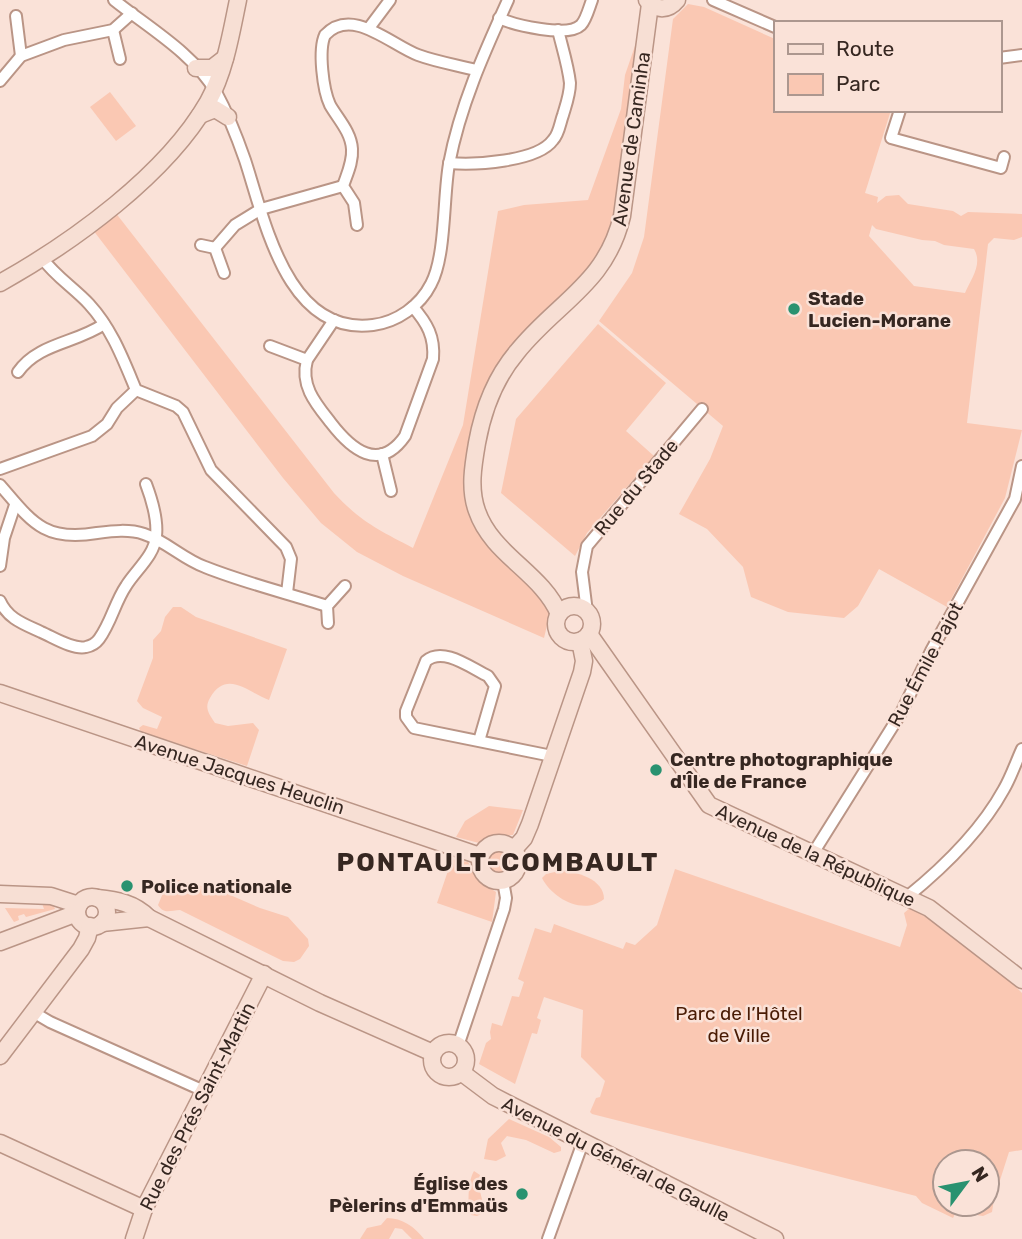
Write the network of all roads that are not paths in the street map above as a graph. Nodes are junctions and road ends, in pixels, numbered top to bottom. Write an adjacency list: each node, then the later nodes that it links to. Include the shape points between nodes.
1 (114, 0): 9 (street)
2 (238, 0): 18 (street)
3 (390, 0): 13 (street)
4 (508, 0): 11 (street)
5 (592, 0): 15 (street, via 582,24)
6 (677, 0): 8 (street, via 672,6)
7 (713, 0): 12 (street)
8 (653, 4): 60 (street, Avenue de Caminha, via 614,245 597,272 530,337 503,372 484,413 475,457 472,486 480,519 499,546)
9 (132, 13): 14 (street); 21 (street)
10 (16, 16): 17 (street)
11 (499, 18): 15 (street, via 515,26); 22 (street)
12 (774, 27)
13 (369, 28): 22 (street, via 420,56); 30 (street, via 337,27 329,30 321,43 328,100 352,149)
14 (113, 30): 17 (street, via 64,40); 20 (street)
15 (558, 30): 29 (street, via 570,91 553,141 526,155 475,165)
16 (1022, 55): 19 (street)
17 (21, 56): 23 (street)
18 (225, 58): 21 (street, via 212,68); 24 (street)
19 (1001, 58)
20 (120, 59)
21 (196, 68): 24 (street)
22 (476, 70): 29 (street)
23 (0, 81)
24 (214, 89): 26 (street); 27 (street)
25 (899, 112): 28 (street, via 891,138 1001,168)
26 (200, 115): 27 (street, via 215,109); 35 (street, via 180,145 158,166)
27 (228, 117): 31 (street)
28 (1004, 157)
29 (449, 163): 38 (street, via 438,268)
30 (343, 186): 31 (street); 32 (street, via 354,202)
31 (261, 209): 34 (street, via 235,225); 39 (street, via 294,286 312,307)
32 (357, 225)
33 (201, 245): 34 (street)
34 (215, 248): 36 (street)
35 (42, 258): 37 (street); 40 (street)
36 (224, 273)
37 (0, 283)
38 (413, 307): 39 (street, via 375,325); 46 (street, via 431,333 433,359 405,436)
39 (334, 320): 42 (street)
40 (104, 324): 43 (street, via 40,352); 44 (street)
41 (270, 346): 42 (street)
42 (307, 360): 46 (street, via 307,386 326,417 353,448)
43 (18, 372)
44 (136, 390): 48 (street, via 92,436); 57 (street, via 183,412 211,470 286,547 291,559)
45 (702, 409): 61 (street, Rue du Stade, via 587,546 582,572)
46 (382, 454): 51 (street)
47 (1022, 466): 52 (street, Rue Émile Pajot)
48 (0, 469)
49 (146, 484): 54 (street)
50 (0, 485): 53 (street)
51 (391, 491)
52 (1018, 501): 69 (street, Rue Émile Pajot, via 901,713)
53 (15, 505): 54 (street, via 44,529 62,536 122,530); 55 (street)
54 (157, 538): 57 (street, via 204,567); 58 (street, via 99,639 89,646 77,647 16,620)
55 (0, 565)
56 (345, 586): 59 (street)
57 (287, 593): 59 (street)
58 (0, 601)
59 (327, 606): 62 (street)
60 (564, 610): 61 (street, via 578,606); 63 (street, via 556,626 561,636 570,641)
61 (587, 611): 63 (street, via 592,622)
62 (328, 623)
63 (585, 637): 67 (street, via 582,672); 69 (street, Avenue de la République, via 705,802)
64 (0, 693): 70 (street, Avenue Jacques Heuclin)
65 (479, 741): 65 (street, via 493,680 445,655 432,656 406,711 409,724); 67 (street)
66 (1022, 749): 73 (street, via 983,820 957,852)
67 (552, 756): 68 (street, via 530,824)
68 (514, 849): 70 (street, via 504,843 492,844); 71 (street, via 517,870)
69 (812, 855): 73 (street, Avenue de la République)
70 (480, 856): 71 (street, via 485,875)
71 (503, 881): 82 (street, via 504,909)
72 (0, 894): 75 (street, via 51,896)
73 (907, 897): 80 (street, Avenue de la République, via 929,908)
74 (97, 898): 75 (street, via 87,898); 76 (street, via 132,905); 77 (street, via 106,907 106,916)
75 (78, 909): 77 (street, via 80,920); 78 (street)
76 (149, 918): 77 (street); 79 (street)
77 (96, 925): 81 (street)
78 (0, 942)
79 (264, 974): 83 (street); 86 (street, Rue des Prés Saint-Martin)
80 (1022, 981)
81 (33, 1012): 84 (street); 86 (street)
82 (458, 1045): 83 (street, via 441,1045); 85 (street, via 466,1058)
83 (433, 1054): 85 (street, via 433,1064 442,1076)
84 (0, 1056)
85 (461, 1072): 87 (street, Avenue du Général de Gaulle, via 493,1096)
86 (204, 1091): 89 (street, Rue des Prés Saint-Martin)
87 (583, 1142): 91 (street); 92 (street, Avenue du Général de Gaulle)
88 (0, 1143): 89 (street)
89 (144, 1209): 90 (street, Rue des Prés Saint-Martin)
90 (134, 1239)
91 (548, 1239)
92 (775, 1239)

